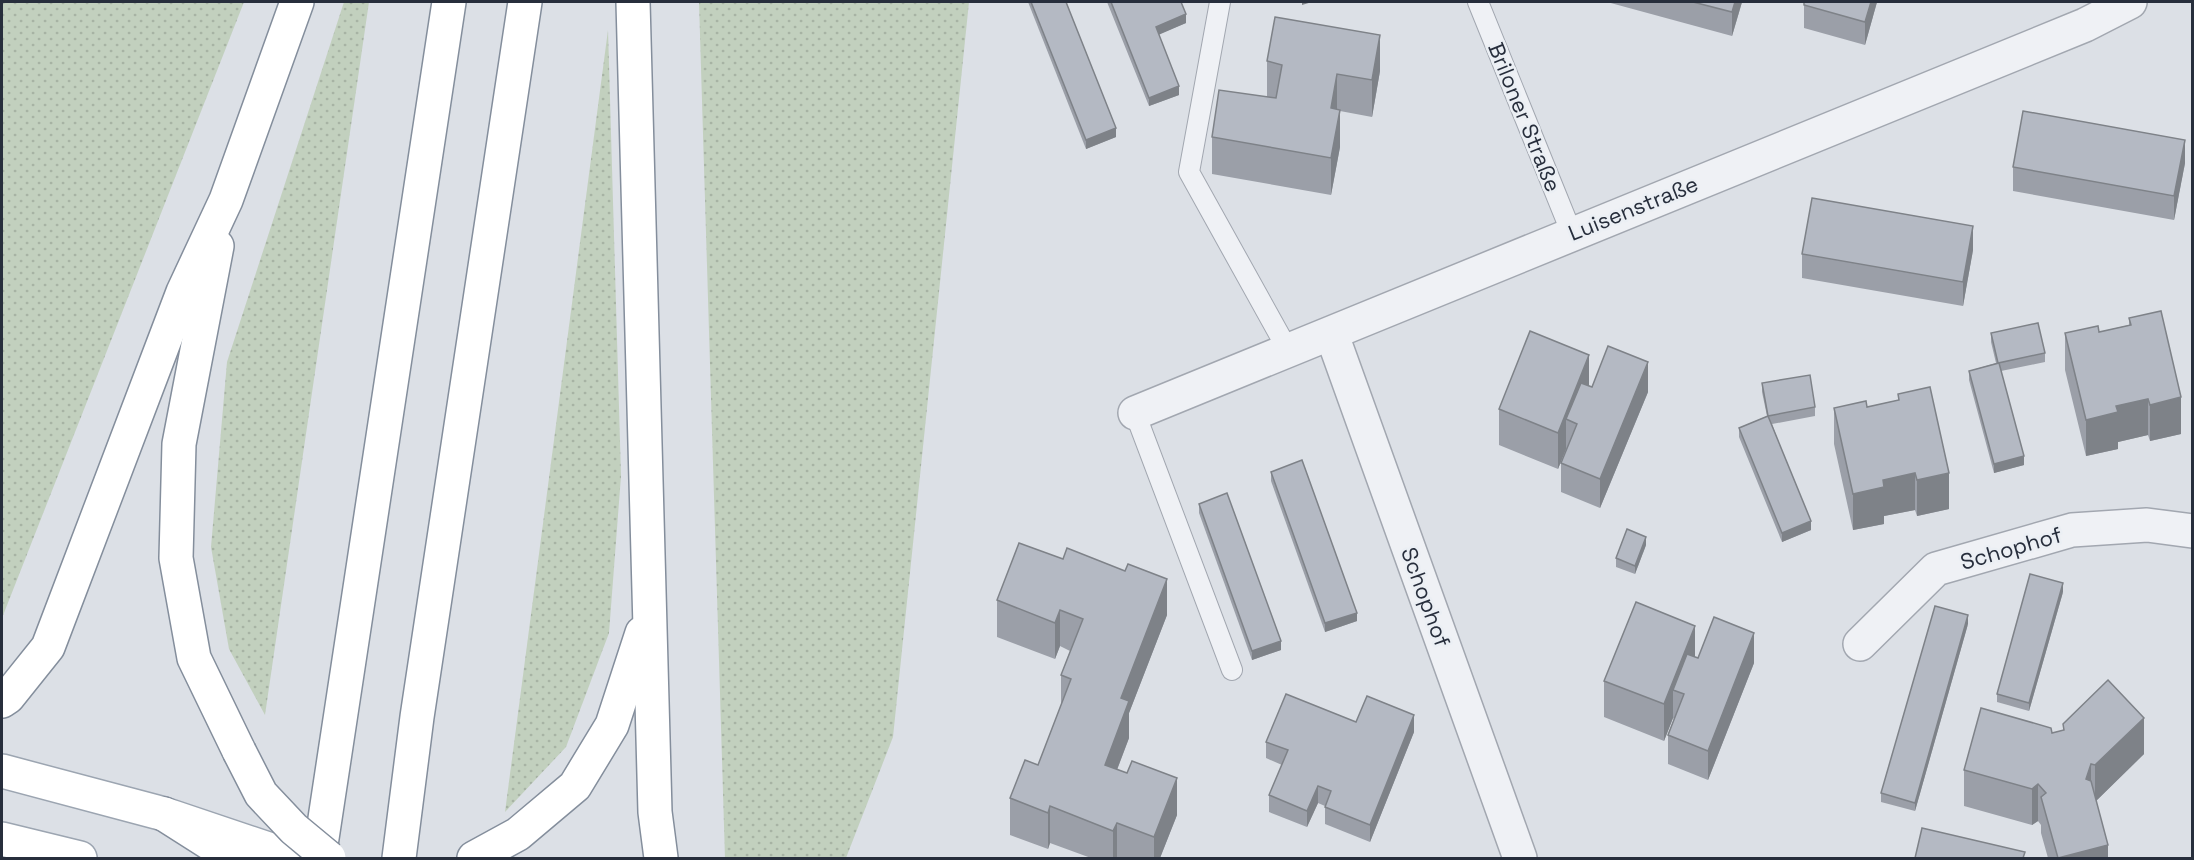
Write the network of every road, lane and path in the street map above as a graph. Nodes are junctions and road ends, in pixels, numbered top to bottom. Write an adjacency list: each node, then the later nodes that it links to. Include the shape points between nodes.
1 (297, 2): 8 (main road)
2 (449, 2): 23 (main road)
3 (525, 2): 25 (main road)
4 (633, 2): 14 (main road)
5 (1220, 2): 11 (lane, via 1189,172)
6 (1478, 2): 9 (lane, Briloner Straße)
7 (2130, 2): 9 (street, Luisenstraße, via 2085,24)
8 (226, 200): 17 (main road, via 183,292 48,647); 24 (main road, bridge, via 179,444 176,558 194,658 261,795)
9 (1572, 234): 10 (street, Luisenstraße)
10 (1332, 334): 11 (street, Luisenstraße); 28 (street, Schophof)
11 (1289, 352): 12 (street, Luisenstraße)
12 (1135, 413): 16 (lane)
13 (2193, 531): 15 (street, Schophof, via 2147,525 2072,530 1936,569)
14 (650, 608): 26 (main road, via 612,725 575,786 518,834); 27 (main road, via 655,812)
15 (1860, 644)
16 (1232, 670)
17 (2, 701)
18 (2, 771): 20 (main road, via 164,814)
19 (2, 839): 21 (main road)
20 (224, 847): 22 (main road)
21 (80, 858)
22 (295, 858)
23 (319, 858)
24 (329, 858)
25 (399, 858)
26 (474, 858)
27 (661, 858)
28 (1520, 858)

